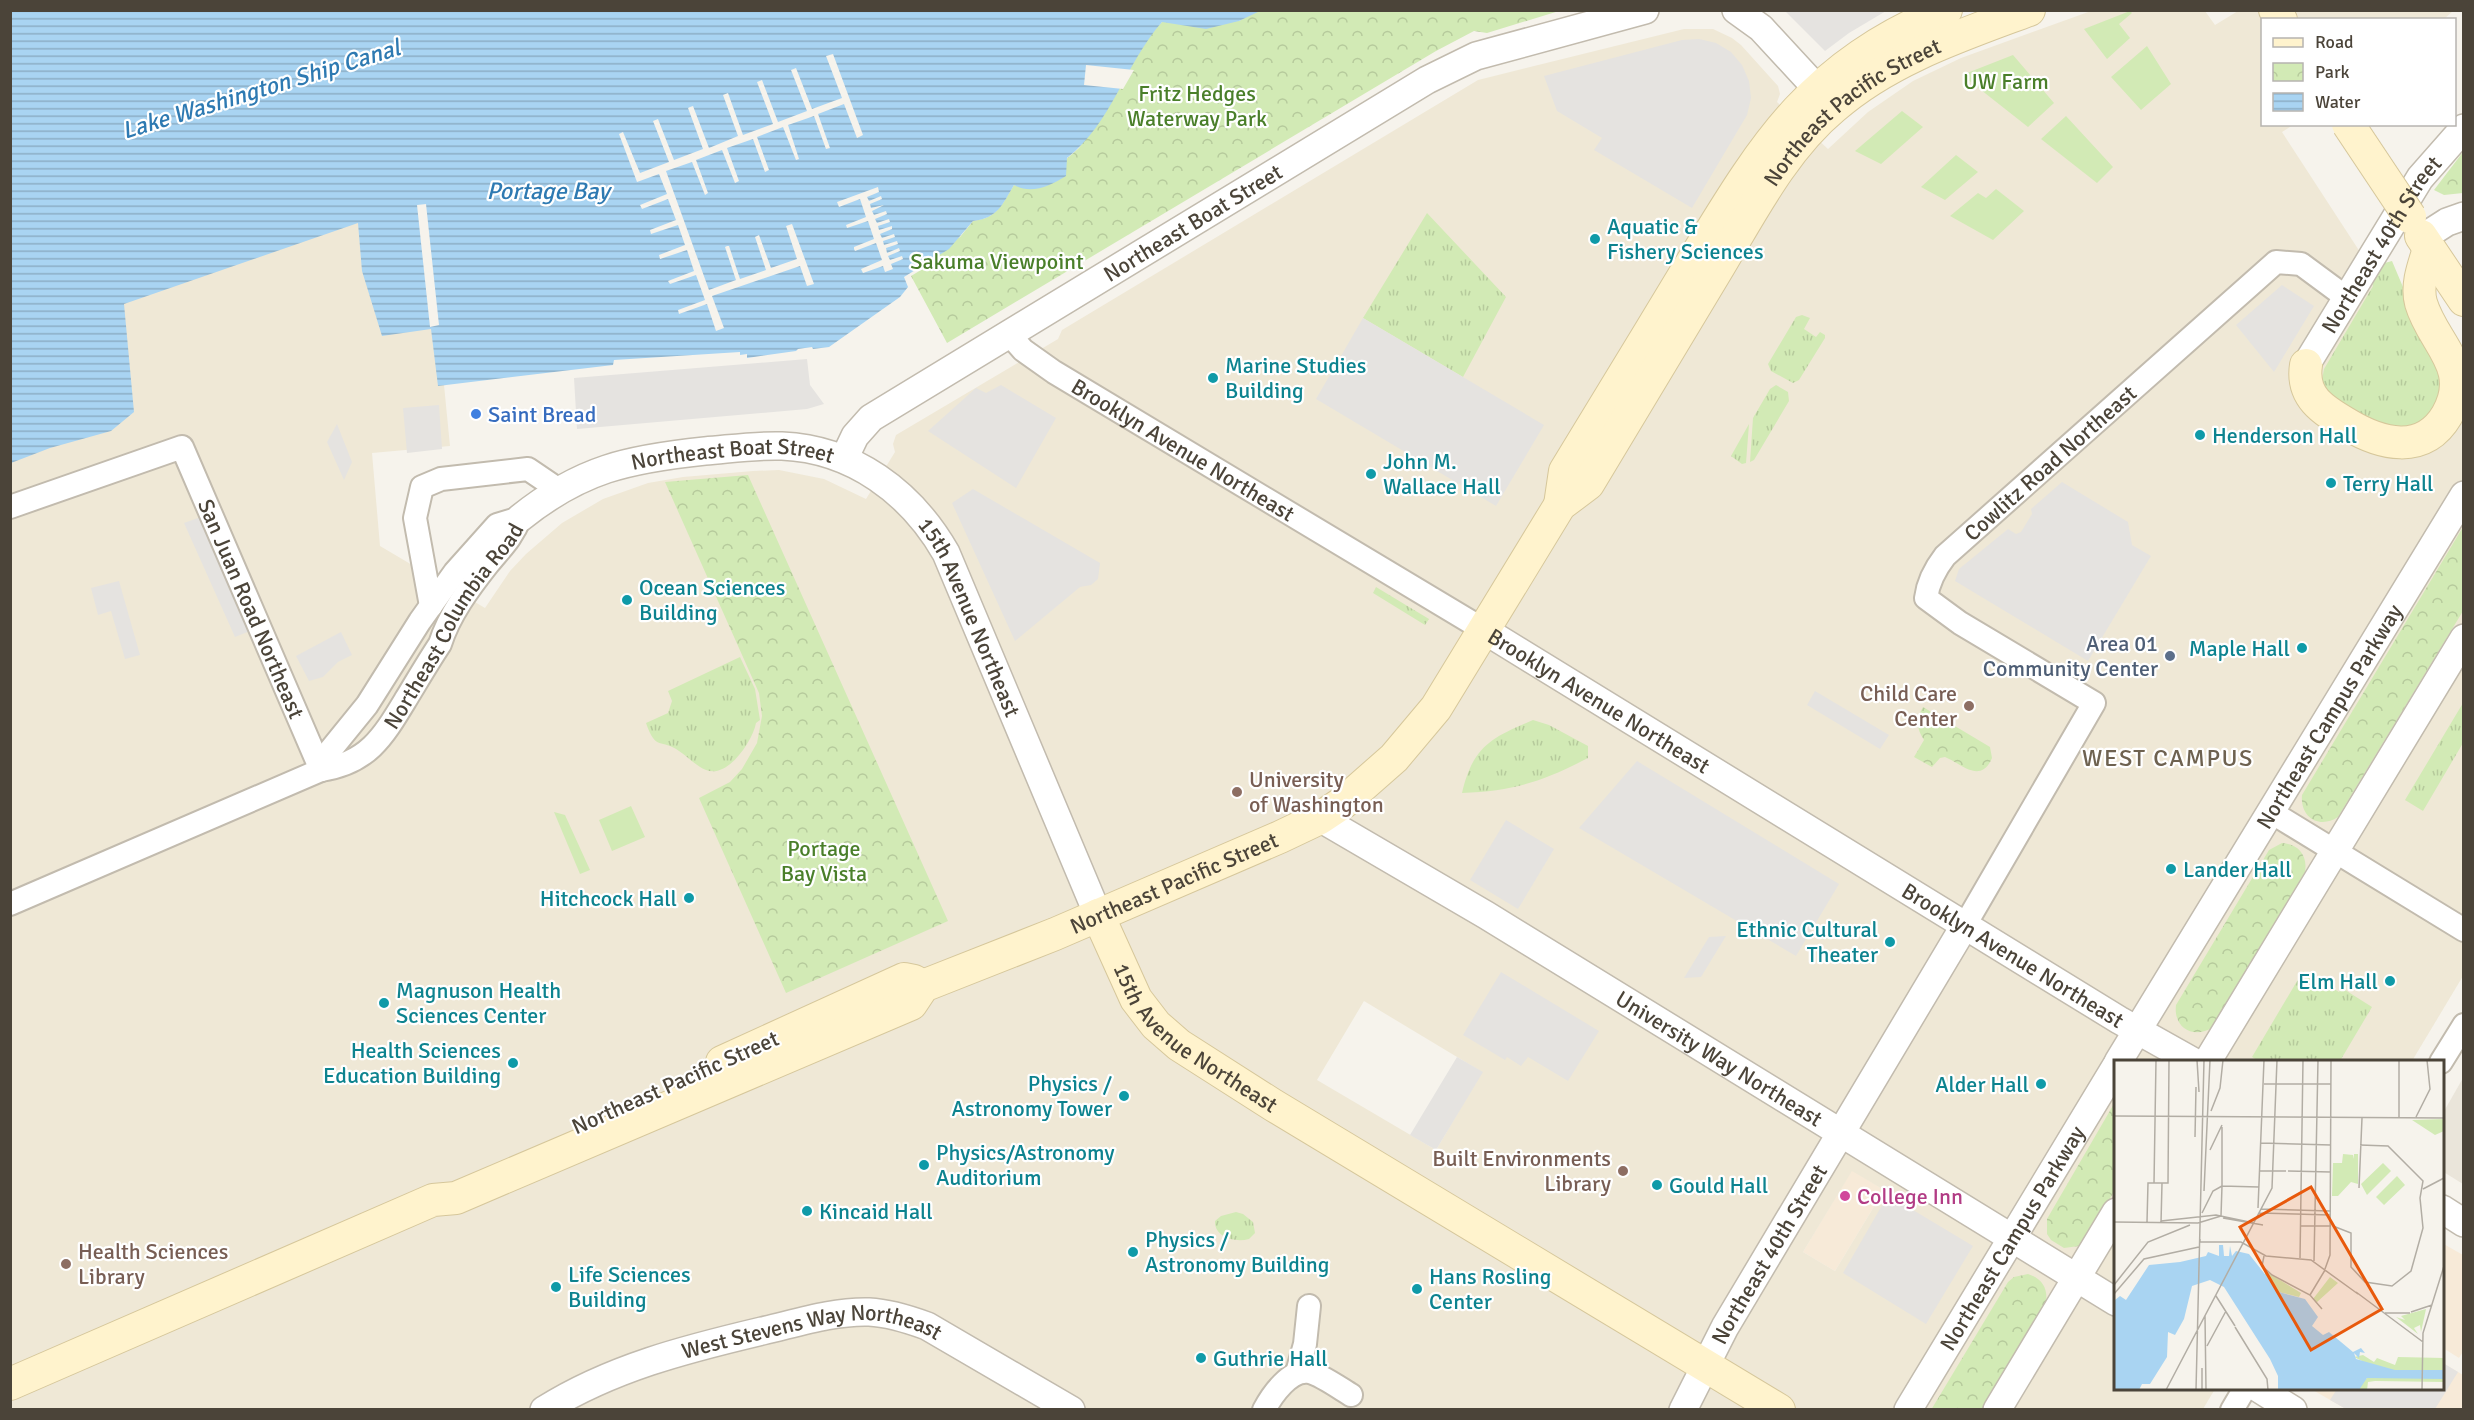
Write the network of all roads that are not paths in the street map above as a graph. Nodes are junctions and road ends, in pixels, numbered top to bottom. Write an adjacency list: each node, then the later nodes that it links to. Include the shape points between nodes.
1 (1645, 10): 11 (street, Northeast Boat Street, via 1450,67)
2 (1736, 10): 5 (street, via 1761,28)
3 (1946, 10): 5 (main road, Northeast Pacific Street, via 1889,36 1836,71)
4 (2029, 10): 5 (main road, Northeast Pacific Street, via 1932,48)
5 (1825, 98): 19 (main road, Northeast Pacific Street, via 1588,484 1560,505)
6 (2350, 126): 8 (main road, bridge)
7 (2463, 128): 9 (street, Northeast 40th Street, via 2420,178)
8 (2439, 228): 10 (main road); 12 (main road, via 2421,277 2421,303 2451,356 2457,381 2452,407 2438,428 2404,443 2368,436 2317,405 2306,383)
9 (2347, 298): 12 (street, Northeast 40th Street); 27 (street, Cowlitz Road Northeast, via 2301,264 2276,262 1938,566 1926,598 2094,703)
10 (2463, 300)
11 (1009, 334): 13 (street, Northeast Boat Street, via 871,418 855,436); 19 (street, Brooklyn Avenue Northeast, via 1023,350 1054,372)
12 (2306, 365)
13 (844, 459): 14 (street, Northeast Boat Street, via 783,446 661,456 600,470); 26 (street, 15th Avenue Northeast, via 876,476 911,504 936,535)
14 (559, 490): 17 (street, Northeast Boat Street); 18 (street, via 528,469 441,479 422,488 415,518)
15 (2463, 495): 22 (street, Northeast Campus Parkway)
16 (10, 507): 21 (street, San Juan Road Northeast, via 182,447)
17 (520, 518): 18 (street, Northeast Columbia Road, via 497,525); 21 (street, Northeast Columbia Road, via 512,537 481,573 445,627 440,644 383,736 352,762)
18 (431, 606): 21 (street, Northeast Columbia Road, via 367,705 328,753)
19 (1484, 630): 23 (main road, Northeast Pacific Street, via 1436,708 1408,743 1370,780); 27 (street, Brooklyn Avenue Northeast)
20 (2463, 638): 24 (street)
21 (321, 770): 25 (street, Northeast Columbia Road)
22 (2271, 812): 24 (street); 30 (street, Northeast Campus Parkway)
23 (1320, 818): 26 (main road, Northeast Pacific Street); 36 (street, University Way Northeast, via 1486,915)
24 (2334, 851): 28 (street); 33 (street)
25 (10, 904)
26 (1098, 915): 44 (main road, 15th Avenue Northeast, via 1136,999 1156,1025 1179,1045); 46 (main road, Northeast Pacific Street, via 923,986 904,979 453,1178 433,1200)
27 (1965, 925): 30 (street, Brooklyn Avenue Northeast); 36 (street, Northeast 40th Street)
28 (2463, 930)
29 (2463, 1024): 34 (street)
30 (2137, 1031): 31 (street, Northeast Campus Parkway); 32 (street, Brooklyn Avenue Northeast)
31 (2119, 1060)
32 (2190, 1060)
33 (2208, 1060)
34 (2442, 1060)
35 (2114, 1068): 40 (street, Northeast Campus Parkway)
36 (1840, 1133): 40 (street, University Way Northeast); 44 (street, Northeast 40th Street)
37 (2444, 1210): 39 (street)
38 (2114, 1214): 41 (street)
39 (2463, 1223)
40 (2011, 1238): 41 (street, University Way Northeast); 55 (street, Northeast Campus Parkway)
41 (2075, 1278): 42 (street, University Way Northeast); 56 (street)
42 (2114, 1301)
43 (1309, 1306): 45 (street)
44 (1705, 1366): 50 (street); 54 (main road, 15th Avenue Northeast)
45 (1297, 1373): 49 (street, via 1310,1372); 53 (street, via 1278,1388)
46 (10, 1384)
47 (2244, 1390): 57 (street)
48 (2260, 1390): 58 (street)
49 (1351, 1395)
50 (1681, 1408)
51 (544, 1410): 52 (street, West Stevens Way Northeast, via 608,1377 670,1353 819,1317 869,1312 927,1326)
52 (1071, 1410)
53 (1264, 1410)
54 (1779, 1410)
55 (1908, 1410)
56 (1997, 1410)
57 (2232, 1410)
58 (2293, 1410)

